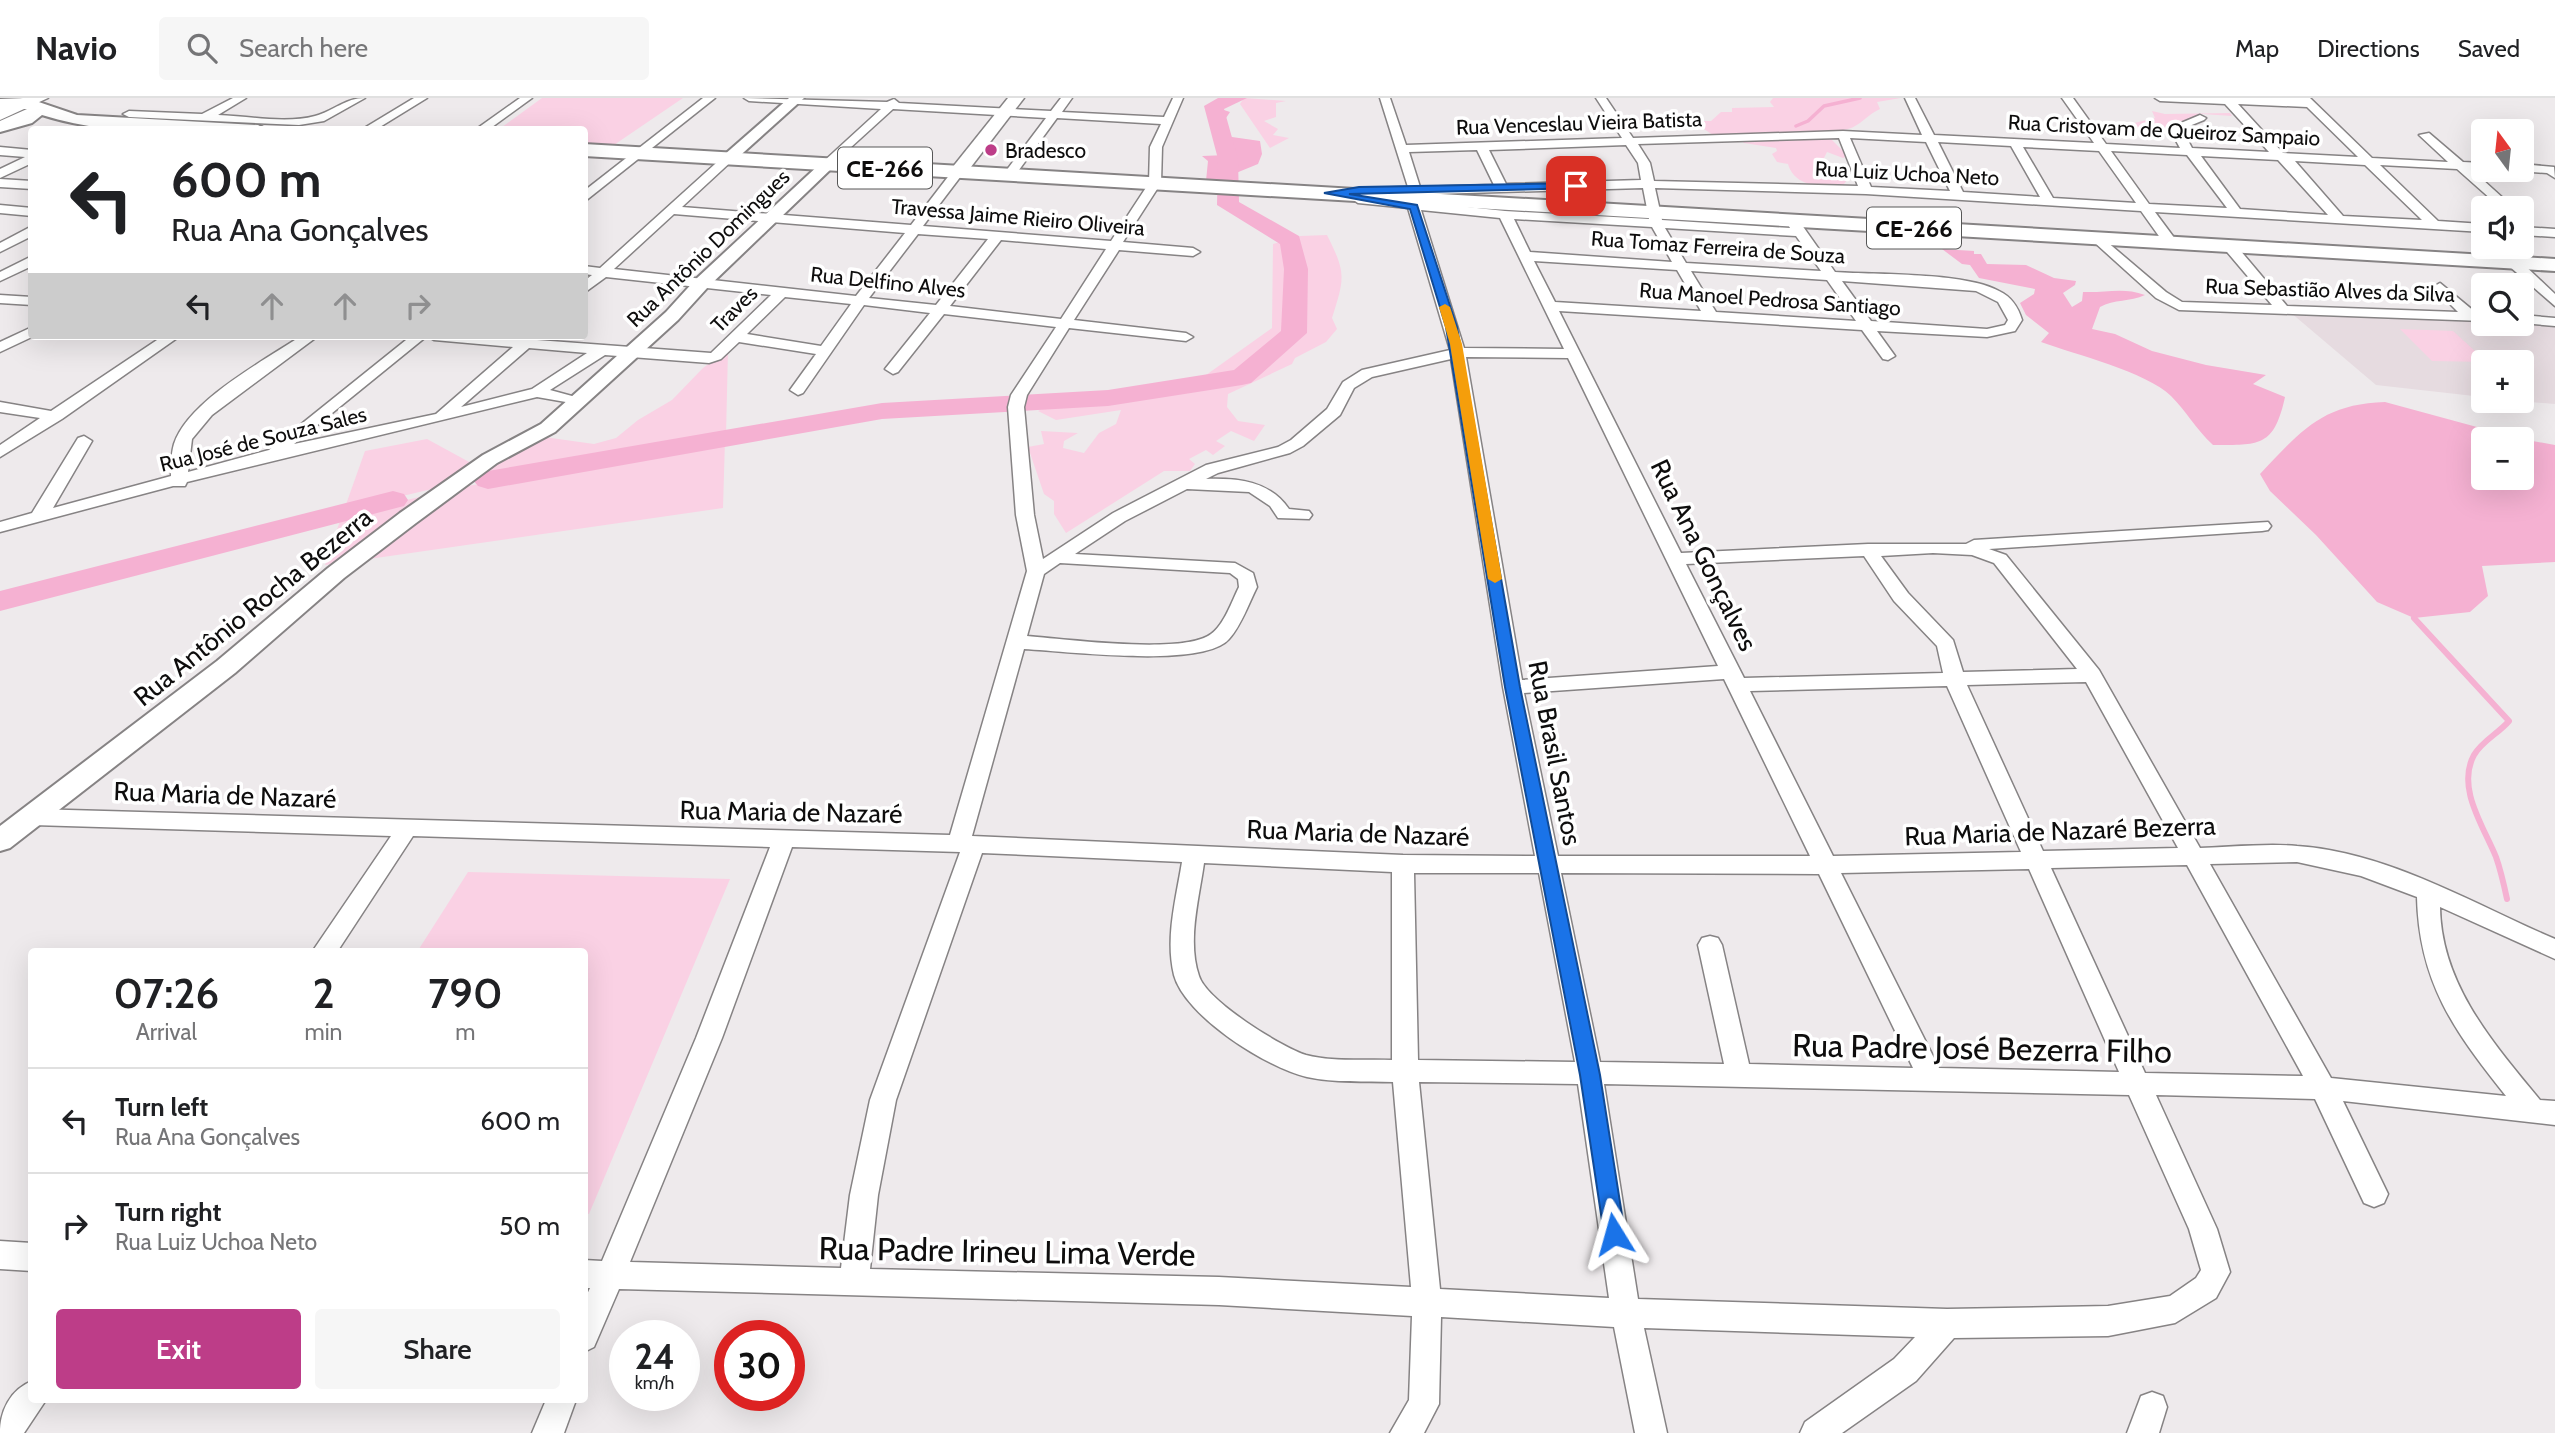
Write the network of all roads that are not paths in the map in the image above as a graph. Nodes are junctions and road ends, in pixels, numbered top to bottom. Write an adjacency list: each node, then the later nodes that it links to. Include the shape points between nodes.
1 (240, 98): 31 (street)
2 (422, 98): 23 (street)
3 (527, 98): 33 (street)
4 (710, 98): 46 (street)
5 (749, 98): 14 (street)
6 (1016, 98): 24 (main road)
7 (1067, 98): 25 (street)
8 (1178, 98): 28 (street)
9 (1385, 98): 42 (street, Rua Brasil Santos)
10 (1601, 98): 38 (street)
11 (1910, 98): 37 (street)
12 (2067, 98): 41 (street)
13 (2148, 98): 20 (street)
14 (796, 99): 18 (street); 51 (street)
15 (2227, 99): 16 (street); 20 (street); 48 (street)
16 (2308, 101): 52 (street)
17 (37, 102): 21 (highway); 29 (main road); 30 (highway)
18 (893, 102): 24 (street); 53 (street, Rua Antônio Domingues)
19 (151, 103): 29 (street)
20 (2159, 103)
21 (0, 104)
22 (367, 106): 23 (street); 31 (street, via 299,122)
23 (400, 111): 32 (street)
24 (1004, 114): 25 (street); 58 (main road)
25 (1055, 115): 28 (street); 60 (street)
26 (2166, 118): 34 (street)
27 (2200, 118): 34 (street)
28 (1166, 121): 62 (street, via 1156,147)
29 (113, 123): 30 (main road); 31 (main road)
30 (1, 124)
31 (213, 125)
32 (373, 126)
33 (486, 126)
34 (2175, 128): 45 (street)
35 (1843, 134): 37 (street, Rua Cristovam de Queiroz Sampaio); 38 (street, Rua Venceslau Vieira Batista); 66 (street)
36 (2425, 135): 54 (street)
37 (1929, 136): 39 (street, Rua Cristovam de Queiroz Sampaio); 69 (street)
38 (1629, 141): 40 (street, Rua Venceslau Vieira Batista); 63 (street, via 1644,163)
39 (2014, 141): 41 (street, Rua Cristovam de Queiroz Sampaio); 72 (street)
40 (1481, 146): 42 (street, Rua Venceslau Vieira Batista); 65 (street)
41 (2099, 146): 45 (street, Rua Cristovam de Queiroz Sampaio); 73 (street)
42 (1401, 149): 71 (street, Rua Brasil Santos)
43 (588, 150): 46 (main road, CE-266)
44 (0, 151): 47 (street)
45 (2188, 151): 48 (street, Rua Cristovam de Queiroz Sampaio); 77 (street)
46 (638, 153): 51 (main road, CE-266); 68 (street)
47 (28, 155)
48 (2278, 155): 52 (street, Rua Cristovam de Queiroz Sampaio); 81 (street, via 2289,161)
49 (2534, 156): 57 (street)
50 (28, 158): 59 (street)
51 (729, 158): 53 (main road, CE-266); 75 (street)
52 (2371, 161): 54 (street, Rua Cristovam de Queiroz Sampaio); 82 (street)
53 (827, 165): 58 (main road, CE-266); 80 (street, Rua Antônio Domingues)
54 (2460, 166): 55 (street, Rua Cristovam de Queiroz Sampaio); 70 (street)
55 (2471, 166)
56 (2534, 170): 57 (street)
57 (2553, 171)
58 (958, 172): 60 (main road, CE-266); 85 (street)
59 (0, 174)
60 (1009, 174): 62 (main road, CE-266)
61 (0, 183): 64 (street)
62 (1155, 183): 67 (main road, CE-266); 92 (street)
63 (1647, 184): 65 (street, Rua Luiz Uchoa Neto); 66 (street, Rua Luiz Uchoa Neto); 79 (street)
64 (28, 185)
65 (1502, 188): 71 (street, Rua Luiz Uchoa Neto)
66 (1866, 190): 69 (street, Rua Luiz Uchoa Neto)
67 (1328, 193): 71 (street); 79 (main road, CE-266)
68 (588, 195)
69 (1958, 195): 72 (street, Rua Luiz Uchoa Neto)
70 (2494, 196)
71 (1414, 198): 78 (street); 135 (street, Rua Brasil Santos)
72 (2048, 200): 73 (street, Rua Luiz Uchoa Neto)
73 (2147, 208): 77 (street, Rua Luiz Uchoa Neto); 91 (street)
74 (0, 209): 76 (street)
75 (671, 210): 80 (street, Travessa Jaime Rieiro Oliveira); 102 (street)
76 (28, 212)
77 (2236, 212): 81 (street, Rua Luiz Uchoa Neto)
78 (1505, 215): 79 (street); 96 (street, Rua Ana Gonçalves)
79 (1653, 217): 83 (main road, CE-266); 99 (street)
80 (772, 218): 85 (street, Travessa Jaime Rieiro Oliveira); 105 (street, Rua Antônio Domingues)
81 (2339, 219): 82 (street, Rua Luiz Uchoa Neto)
82 (2433, 224): 84 (street, Rua Luiz Uchoa Neto)
83 (1796, 226): 90 (main road, CE-266); 103 (street)
84 (2471, 227)
85 (913, 229): 89 (street, Travessa Jaime Rieiro Oliveira); 110 (street)
86 (2534, 231): 88 (street)
87 (28, 232): 94 (street)
88 (2555, 233)
89 (998, 237): 92 (street, Travessa Jaime Rieiro Oliveira); 114 (street)
90 (2099, 239): 91 (main road, CE-266); 115 (street, Rua Sebastião Alves da Silva, via 2176,305)
91 (2171, 243): 93 (main road, CE-266)
92 (1114, 245): 95 (street, Travessa Jaime Rieiro Oliveira); 120 (street)
93 (2229, 246): 98 (main road, CE-266); 115 (street)
94 (0, 248)
95 (1192, 252)
96 (1524, 256): 99 (street, Rua Tomaz Ferreira de Souza); 113 (street, Rua Ana Gonçalves)
97 (28, 262): 104 (street)
98 (2514, 263): 100 (main road, CE-266); 112 (street)
99 (1681, 264): 103 (street, Rua Tomaz Ferreira de Souza); 117 (street)
100 (2555, 265)
101 (588, 270): 102 (street, Rua Delfino Alves)
102 (603, 272): 105 (street, Rua Delfino Alves); 106 (street)
103 (1828, 274): 122 (street); 124 (street, Rua Tomaz Ferreira de Souza, via 1990,291 2010,306 2014,315 2013,325 2005,331)
104 (0, 277)
105 (702, 283): 108 (street, Rua Delfino Alves); 136 (street, Rua Antônio Domingues)
106 (588, 285)
107 (2440, 287): 116 (street)
108 (782, 292): 110 (street, Rua Delfino Alves); 125 (street, Traves)
109 (0, 299): 111 (street)
110 (861, 299): 114 (street, Rua Delfino Alves); 133 (street)
111 (28, 301)
112 (2555, 302)
113 (1550, 306): 117 (street, Rua Manoel Pedrosa Santiago); 137 (street, Rua Ana Gonçalves)
114 (939, 308): 120 (street, Rua Delfino Alves); 139 (street)
115 (2282, 308): 118 (street, Rua Sebastião Alves da Silva)
116 (2471, 311)
117 (1710, 316): 122 (street, Rua Manoel Pedrosa Santiago)
118 (2471, 316)
119 (2534, 320): 121 (street)
120 (1066, 322): 126 (street, Rua Delfino Alves); 160 (street, via 1018,395 1025,515)
121 (2555, 322)
122 (1866, 326): 124 (street, Rua Manoel Pedrosa Santiago); 138 (street)
123 (28, 333): 132 (street)
124 (1987, 333)
125 (736, 337): 133 (street); 136 (street, Traves, via 716,356 698,359)
126 (1186, 337)
127 (167, 340): 144 (street)
128 (305, 340): 150 (street, via 191,429 181,449)
129 (415, 340): 149 (street)
130 (510, 340): 131 (street)
131 (529, 341): 134 (street); 145 (street)
132 (0, 348)
133 (825, 351): 140 (street)
134 (599, 352): 136 (street); 141 (street)
135 (1457, 352): 137 (street); 151 (street, via 1363,375 1345,389 1334,412 1297,443 1212,469); 165 (street, Rua Brasil Santos)
136 (631, 354): 142 (street, Rua Antônio Domingues)
137 (1576, 354): 159 (street, Rua Ana Gonçalves)
138 (1888, 356)
139 (893, 369)
140 (798, 390)
141 (537, 392): 142 (street); 145 (street, Rua José de Souza Sales)
142 (578, 402): 146 (street, Rua Antônio Domingues)
143 (0, 407): 144 (street)
144 (56, 416): 148 (street)
145 (439, 418): 149 (street, Rua José de Souza Sales)
146 (548, 428): 166 (street, Rua Antônio Rocha Bezerra, via 490,459 408,518)
147 (84, 441): 153 (street)
148 (0, 452)
149 (272, 454): 150 (street, Rua José de Souza Sales)
150 (179, 482): 153 (street, Rua José de Souza Sales)
151 (1182, 484): 152 (street, via 1242,484 1266,494 1284,514); 158 (street, via 1119,516)
152 (1303, 515)
153 (38, 518): 155 (street, Rua José de Souza Sales)
154 (2262, 526): 156 (street)
155 (0, 527)
156 (1933, 548): 157 (street); 162 (street, via 1974,550 2000,559)
157 (1868, 549): 159 (street); 164 (street, via 1901,597 1946,644)
158 (1059, 558): 160 (street); 161 (street, via 1235,568 1247,577 1248,587 1222,636 1193,649)
159 (1676, 559): 163 (street, Rua Ana Gonçalves)
160 (1036, 571): 161 (street)
161 (1016, 642): 170 (street)
162 (2092, 675): 164 (street); 171 (street)
163 (1735, 679): 164 (street); 165 (street); 175 (street, Rua Ana Gonçalves)
164 (1955, 681): 173 (street)
165 (1513, 687): 176 (street, Rua Brasil Santos)
166 (33, 817): 167 (street, Rua Maria de Nazaré); 168 (street, Rua Antônio Rocha Bezerra)
167 (406, 830): 169 (street, Rua Maria de Nazaré); 179 (street)
168 (0, 841)
169 (783, 841): 170 (street, Rua Maria de Nazaré); 191 (street, via 709,1038)
170 (966, 845): 172 (street, Rua Maria de Nazaré); 192 (street, via 883,1100 864,1195)
171 (2194, 854): 173 (street, Rua Maria de Nazaré Bezerra); 177 (street, Rua Maria de Nazaré Bezerra, via 2329,857 2377,870); 186 (street)
172 (1194, 855): 174 (street, Rua Maria de Nazaré); 181 (street, Rua Padre José Bezerra Filho, via 1182,951 1187,981 1203,1001 1298,1063 1340,1070)
173 (2035, 862): 175 (street, Rua Maria de Nazaré Bezerra); 185 (street)
174 (1403, 864): 176 (street, Rua Maria de Nazaré); 181 (street)
175 (1826, 865): 176 (street, Rua Maria de Nazaré Bezerra); 184 (street, Rua Ana Gonçalves)
176 (1548, 866): 182 (street, Rua Brasil Santos)
177 (2428, 894): 180 (street, Rua Maria de Nazaré Bezerra); 187 (street, via 2430,941 2447,992 2487,1053)
178 (1710, 945): 183 (street)
179 (327, 948)
180 (2555, 950)
181 (1405, 1070): 182 (street, Rua Padre José Bezerra Filho); 193 (street)
182 (1590, 1075): 183 (street, Rua Padre José Bezerra Filho); 194 (street, Rua Brasil Santos)
183 (1739, 1075): 184 (street, Rua Padre José Bezerra Filho)
184 (1932, 1080): 185 (street, Rua Padre José Bezerra Filho)
185 (2138, 1085): 186 (street, Rua Padre José Bezerra Filho); 196 (street, Rua Padre Irineu Lima Verde, via 2203,1230 2216,1272 2206,1288 2175,1309 2108,1321)
186 (2323, 1088): 187 (street, Rua Padre José Bezerra Filho); 188 (street)
187 (2544, 1112)
188 (2374, 1194)
189 (0, 1255): 190 (street)
190 (28, 1257)
191 (596, 1275): 192 (street, Rua Padre Irineu Lima Verde); 195 (street)
192 (854, 1282): 193 (street, Rua Padre Irineu Lima Verde, via 1219,1291)
193 (1427, 1302): 194 (street, Rua Padre Irineu Lima Verde); 201 (street, via 1424,1404)
194 (1626, 1313): 196 (street, Rua Padre Irineu Lima Verde); 202 (street, Rua Brasil Santos)
195 (588, 1316)
196 (1947, 1324): 203 (street, via 1905,1370)
197 (28, 1401): 199 (street)
198 (560, 1403): 200 (street)
199 (5, 1433)
200 (548, 1433)
201 (1406, 1433)
202 (1651, 1433)
203 (1816, 1433)

